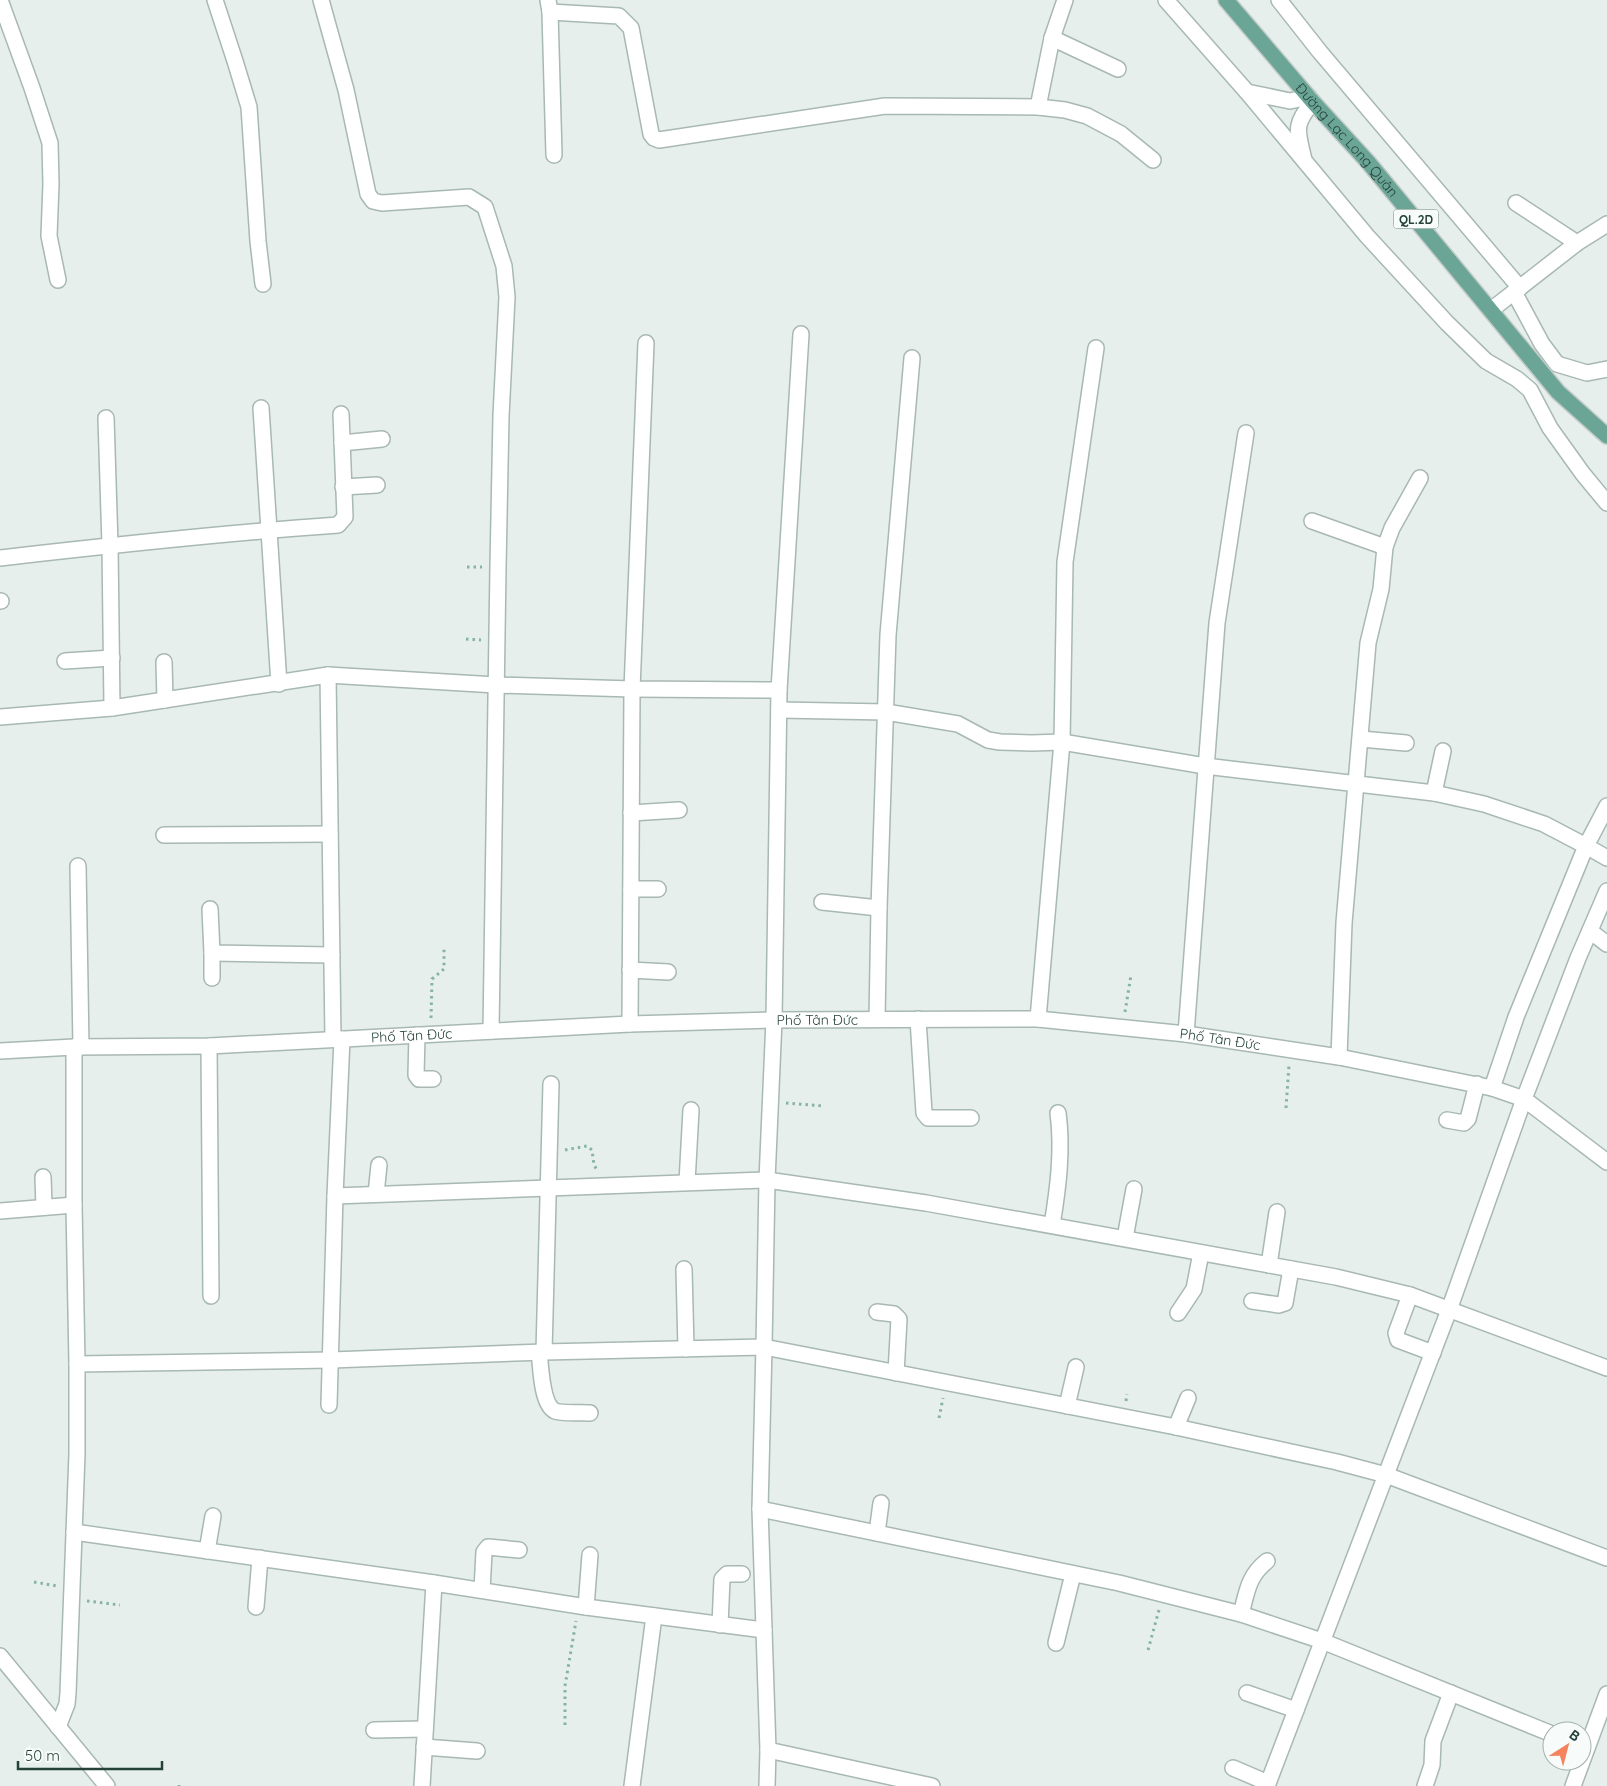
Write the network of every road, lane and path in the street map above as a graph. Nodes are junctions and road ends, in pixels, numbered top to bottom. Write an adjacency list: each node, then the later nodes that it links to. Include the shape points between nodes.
1 (0, 0): 20 (street, via 50,143 50,236)
2 (214, 0): 21 (street, via 249,107)
3 (321, 0): 52 (street, via 346,90 368,194 373,201 382,203 470,197 476,200 485,207 504,266 507,334)
4 (1065, 0): 9 (street)
5 (1166, 0): 11 (street)
6 (1226, 0): 12 (main road, Đường Lạc Long Quân / QL.2D)
7 (1279, 0): 22 (street)
8 (549, 6): 13 (street, via 619,16 627,22 631,28 651,134 660,140 885,106); 14 (street)
9 (1052, 38): 10 (street); 13 (street)
10 (1118, 69)
11 (1247, 92): 12 (street, via 1290,101); 16 (street)
12 (1311, 100): 16 (street, via 1298,123); 23 (main road, Đường Lạc Long Quân / QL.2D, via 1368,162)
13 (1038, 107): 15 (street, via 1087,116 1121,134)
14 (554, 156)
15 (1153, 160)
16 (1305, 164): 30 (street, via 1366,236 1462,339 1486,361)
17 (1516, 203): 19 (street)
18 (1607, 224): 19 (street)
19 (1577, 243): 22 (street)
20 (58, 280)
21 (263, 284)
22 (1517, 290): 23 (street); 28 (street, via 1542,344 1557,364 1587,373)
23 (1491, 310): 29 (main road, Đường Lạc Long Quân / QL.2D)
24 (801, 334): 54 (street)
25 (646, 343): 53 (street)
26 (1096, 348): 61 (street, via 1065,562)
27 (912, 358): 58 (street, via 888,634)
28 (1607, 369)
29 (1544, 374): 30 (street); 35 (main road, Đường Lạc Long Quân / QL.2D, via 1558,392)
30 (1530, 390): 41 (street, via 1550,428)
31 (261, 408): 43 (street)
32 (341, 414): 37 (street)
33 (106, 418): 44 (street)
34 (1246, 433): 64 (street, via 1217,623)
35 (1607, 436)
36 (382, 439): 37 (street)
37 (342, 443): 40 (street)
38 (1420, 478): 45 (street)
39 (377, 485): 40 (street)
40 (344, 487): 43 (street, via 345,517 338,525)
41 (1607, 503)
42 (1312, 521): 45 (street)
43 (268, 530): 44 (street); 51 (street)
44 (110, 545): 46 (street); 47 (street)
45 (1385, 547): 60 (street, via 1368,644)
46 (0, 558)
47 (112, 658): 48 (street); 56 (street)
48 (66, 661)
49 (164, 662): 55 (street)
50 (328, 675): 51 (street); 52 (street); 70 (street)
51 (280, 684): 55 (street)
52 (496, 685): 53 (street); 96 (street)
53 (632, 689): 54 (street); 69 (street)
54 (779, 690): 57 (street)
55 (165, 700): 56 (street)
56 (112, 708): 59 (street)
57 (779, 710): 58 (street); 93 (street)
58 (886, 712): 61 (street, via 958,724 988,740); 79 (street)
59 (0, 717)
60 (1361, 739): 62 (street); 65 (street)
61 (1062, 742): 64 (street); 92 (street)
62 (1406, 743)
63 (1443, 751): 66 (street)
64 (1206, 766): 65 (street); 98 (street)
65 (1356, 784): 66 (street); 104 (street, via 1344,923)
66 (1434, 793): 72 (street, via 1484,804 1536,822)
67 (1607, 806): 72 (street)
68 (679, 810): 69 (street)
69 (632, 813): 75 (street)
70 (330, 834): 71 (street); 85 (street)
71 (164, 835)
72 (1586, 846): 73 (street); 108 (street, via 1516,1017)
73 (1607, 858)
74 (78, 866): 101 (street)
75 (631, 889): 76 (street); 86 (street)
76 (658, 889)
77 (1607, 891): 81 (street)
78 (822, 902): 79 (street)
79 (879, 908): 90 (street)
80 (210, 909): 84 (street)
81 (1590, 931): 82 (street); 109 (street)
82 (1607, 944)
83 (444, 948): 97 (path, via 444,969 432,979)
84 (212, 953): 85 (street); 89 (street)
85 (332, 955): 99 (street)
86 (630, 970): 87 (street); 94 (street)
87 (668, 972)
88 (1131, 975): 95 (path)
89 (212, 978)
90 (877, 1019): 91 (street, Phố Tân Đức); 93 (street, Phố Tân Đức)
91 (918, 1019): 92 (street, Phố Tân Đức); 115 (street, via 924,1112 928,1118)
92 (1038, 1019): 95 (street, Phố Tân Đức)
93 (774, 1020): 94 (street, Phố Tân Đức); 110 (street)
94 (630, 1024): 96 (street, Phố Tân Đức)
95 (1122, 1028): 98 (street, Phố Tân Đức)
96 (491, 1031): 97 (street, Phố Tân Đức)
97 (424, 1034): 99 (street, Phố Tân Đức); 105 (street, via 416,1075 419,1079)
98 (1186, 1034): 102 (street, Phố Tân Đức)
99 (338, 1039): 100 (street, Phố Tân Đức); 128 (street)
100 (209, 1046): 101 (street, Phố Tân Đức); 140 (street)
101 (77, 1047): 103 (street, Phố Tân Đức); 129 (street)
102 (1290, 1050): 104 (street, Phố Tân Đức); 112 (path)
103 (0, 1051)
104 (1339, 1057): 107 (street, Phố Tân Đức)
105 (433, 1079)
106 (551, 1084): 117 (street)
107 (1477, 1084): 108 (street, Phố Tân Đức); 116 (street, via 1468,1119 1464,1123)
108 (1492, 1088): 109 (street, Phố Tân Đức)
109 (1524, 1099): 118 (street, Phố Tân Đức); 142 (street)
110 (770, 1102): 111 (path); 123 (street)
111 (822, 1106)
112 (1286, 1108)
113 (692, 1110): 124 (street)
114 (1058, 1113): 133 (street)
115 (971, 1118)
116 (1447, 1120)
117 (550, 1152): 120 (path, via 587,1146 592,1150 597,1170); 125 (street)
118 (1607, 1162)
119 (379, 1165): 127 (street)
120 (606, 1170)
121 (1067, 1171): 133 (street)
122 (43, 1177): 130 (street)
123 (767, 1180): 124 (street); 133 (street); 145 (street)
124 (687, 1182): 125 (street)
125 (549, 1188): 127 (street); 147 (street)
126 (1134, 1189): 134 (street)
127 (376, 1194): 128 (street)
128 (335, 1196): 149 (street)
129 (74, 1205): 130 (street); 150 (street)
130 (44, 1207): 131 (street)
131 (0, 1211)
132 (1277, 1212): 136 (street)
133 (1057, 1226): 134 (street)
134 (1125, 1238): 135 (street)
135 (1201, 1253): 136 (street); 144 (street, via 1194,1289)
136 (1269, 1265): 138 (street)
137 (684, 1268): 146 (street)
138 (1291, 1269): 139 (street); 141 (street, via 1285,1303)
139 (1410, 1295): 142 (street); 148 (street, via 1396,1333 1398,1340)
140 (210, 1296)
141 (1252, 1301)
142 (1450, 1310): 148 (street); 152 (street)
143 (877, 1312): 153 (street, via 894,1314 899,1319)
144 (1178, 1313)
145 (764, 1347): 146 (street); 153 (street); 161 (street)
146 (686, 1349): 147 (street)
147 (542, 1352): 149 (street); 157 (street, via 548,1405 556,1411)
148 (1433, 1353): 159 (street)
149 (332, 1360): 150 (street); 155 (street)
150 (77, 1364): 163 (street)
151 (1076, 1366): 156 (street)
152 (1607, 1368)
153 (896, 1373): 156 (street)
154 (1188, 1398): 158 (street)
155 (329, 1405)
156 (1067, 1406): 158 (street)
157 (590, 1413)
158 (1176, 1427): 159 (street)
159 (1386, 1476): 169 (street); 184 (street)
160 (882, 1503): 164 (street)
161 (760, 1509): 164 (street); 183 (street)
162 (213, 1516): 166 (street)
163 (74, 1532): 166 (street); 176 (street)
164 (876, 1533): 172 (street)
165 (519, 1550): 174 (street, via 488,1547 484,1552)
166 (207, 1551): 168 (street)
167 (590, 1555): 178 (street)
168 (260, 1558): 173 (street); 179 (street)
169 (1607, 1558)
170 (1267, 1561): 180 (street, via 1256,1570 1250,1582)
171 (742, 1574): 182 (street, via 727,1574 722,1579)
172 (1073, 1574): 175 (street); 185 (street)
173 (434, 1583): 174 (street); 194 (street)
174 (482, 1590): 178 (street)
175 (1163, 1594): 180 (street); 186 (path)
176 (72, 1599): 177 (path); 193 (street, via 67,1704)
177 (120, 1605)
178 (583, 1606): 181 (street); 192 (path, via 565,1686)
179 (256, 1607)
180 (1242, 1614): 184 (street)
181 (654, 1616): 182 (street); 206 (street)
182 (720, 1625): 183 (street)
183 (764, 1630): 199 (street)
184 (1322, 1641): 189 (street); 191 (street)
185 (1056, 1643)
186 (1148, 1650)
187 (0, 1656): 193 (street)
188 (1247, 1693): 191 (street)
189 (1451, 1693): 196 (street); 209 (street, via 1433,1741 1432,1765)
190 (1607, 1694): 197 (street)
191 (1296, 1710): 203 (street)
192 (565, 1725)
193 (58, 1727): 204 (street)
194 (425, 1729): 195 (street); 198 (street)
195 (374, 1730)
196 (1542, 1730)
197 (1592, 1730)
198 (424, 1747): 200 (street); 205 (street)
199 (768, 1750): 207 (street); 208 (street)
200 (477, 1751)
201 (1233, 1768): 203 (street)
202 (1578, 1771): 210 (street)
203 (1267, 1785)
204 (107, 1786)
205 (422, 1786)
206 (632, 1786)
207 (767, 1786)
208 (932, 1786)
209 (1425, 1786)
210 (1574, 1786)

